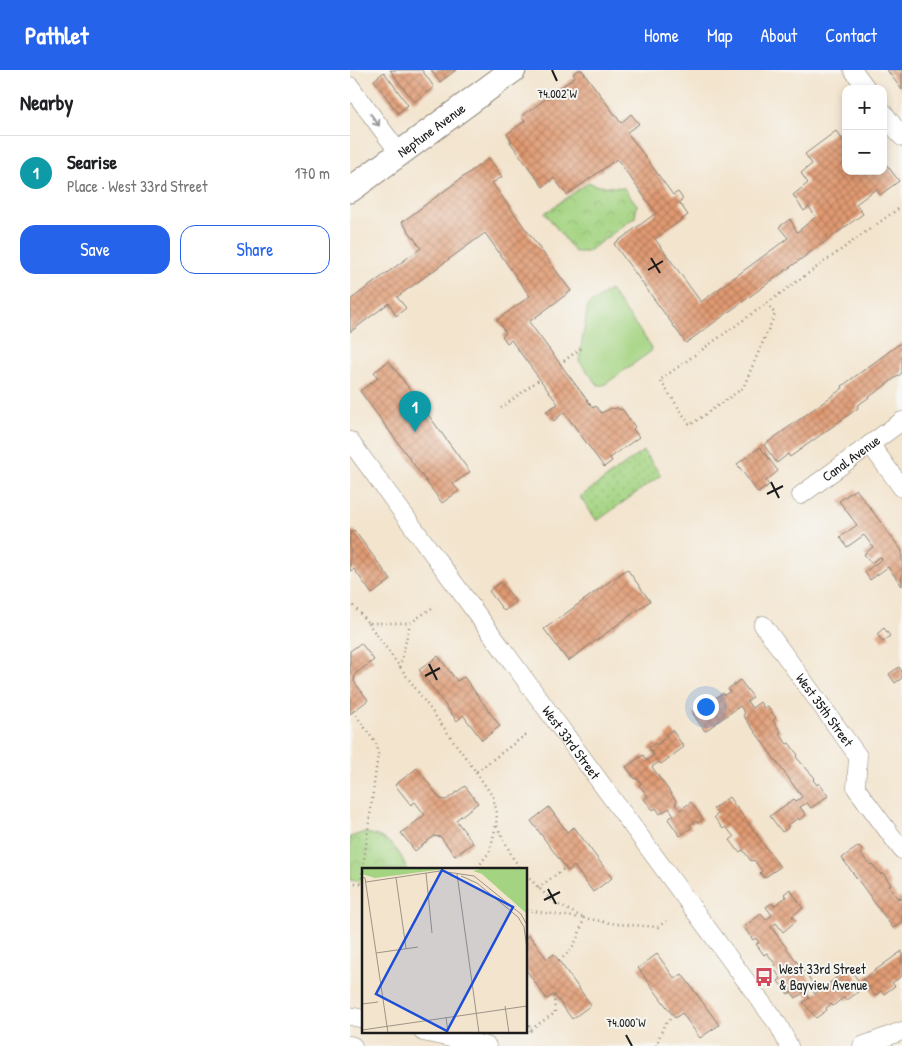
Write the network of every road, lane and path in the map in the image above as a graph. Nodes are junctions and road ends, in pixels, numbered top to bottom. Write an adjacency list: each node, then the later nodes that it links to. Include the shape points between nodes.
1 (513, 70): 7 (main road, Neptune Avenue)
2 (853, 70): 3 (street)
3 (863, 85)
4 (350, 86): 7 (street, one-way to 7)
5 (887, 117): 6 (street)
6 (902, 137)
7 (400, 154): 8 (main road, Neptune Avenue)
8 (350, 190)
9 (902, 206): 10 (path)
10 (767, 303): 10 (path, via 660,380 690,425 743,388 775,314)
11 (581, 348): 12 (path)
12 (560, 364)
13 (540, 379): 14 (path)
14 (501, 408)
15 (902, 421): 17 (street, Canal Avenue)
16 (350, 441): 52 (street, West 33rd Street, via 773,1018)
17 (870, 444): 18 (street); 19 (street, Canal Avenue)
18 (902, 488)
19 (801, 495)
20 (350, 602): 22 (path)
21 (435, 606): 23 (path)
22 (368, 623): 23 (path); 25 (path)
23 (410, 623): 25 (path)
24 (762, 624): 30 (street, West 35th Street, via 858,756 856,788)
25 (400, 667): 28 (path)
26 (354, 711): 31 (path, via 377,745 378,754)
27 (528, 733): 28 (path)
28 (476, 772): 29 (path, via 494,797)
29 (496, 824): 32 (path, via 490,851); 33 (path)
30 (902, 850)
31 (364, 868)
32 (477, 868)
33 (520, 868)
34 (565, 868): 38 (path)
35 (528, 877): 38 (path)
36 (350, 882): 37 (path)
37 (362, 884)
38 (538, 888): 40 (path, via 553,902)
39 (528, 910): 40 (path)
40 (584, 918): 41 (path, via 658,927); 42 (path, via 575,944)
41 (666, 921)
42 (559, 961)
43 (554, 994): 46 (path, via 556,1013)
44 (673, 1016): 51 (path, via 664,1025)
45 (528, 1025): 46 (path)
46 (531, 1029): 49 (path)
47 (902, 1031): 53 (street)
48 (432, 1034): 50 (street)
49 (529, 1035)
50 (486, 1046)
51 (656, 1046)
52 (789, 1046)
53 (862, 1046)

